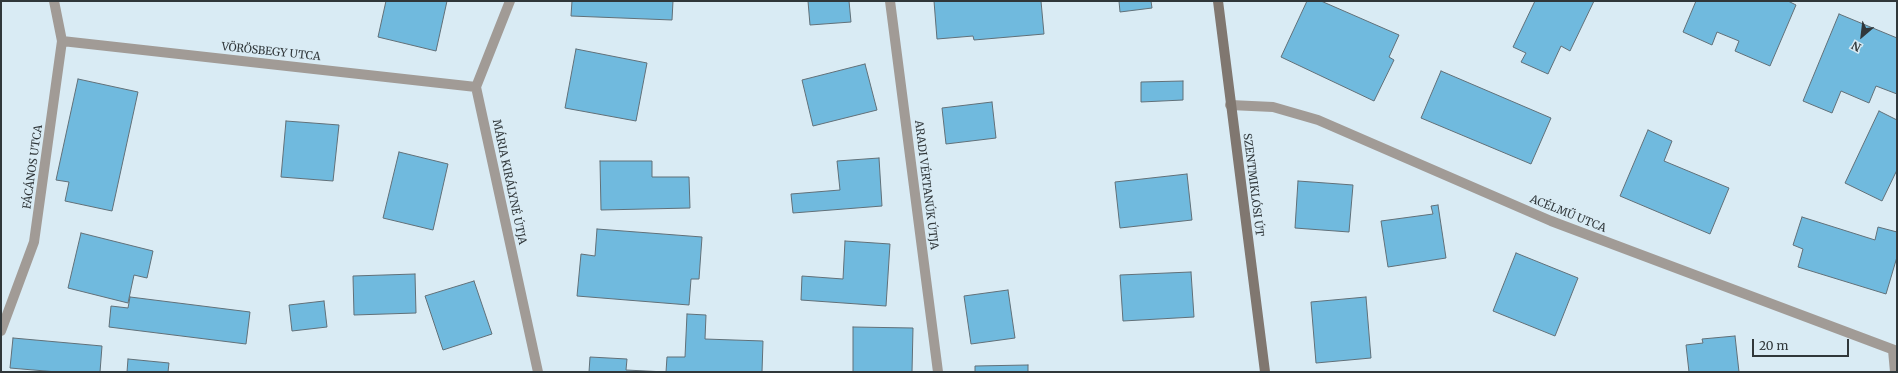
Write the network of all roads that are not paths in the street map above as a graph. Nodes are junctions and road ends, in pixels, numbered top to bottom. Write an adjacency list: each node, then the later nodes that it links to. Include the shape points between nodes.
1 (54, 1): 5 (street, FÁCÁNOS UTCA)
2 (510, 1): 6 (street)
3 (890, 1): 11 (street, ARADI VÉRTANÚK ÚTJA)
4 (1218, 1): 7 (street, SZENTMIKLÓSI ÚT)
5 (62, 41): 6 (street, VÖRÖSBEGY UTCA); 8 (street, FÁCÁNOS UTCA, via 34,242)
6 (476, 87): 10 (street, MÁRIA KIRÁLYNÉ ÚTJA)
7 (1230, 105): 9 (street, ACÉLMŰ UTCA, via 1273,107 1318,120 1551,221); 12 (street, SZENTMIKLÓSI ÚT)
8 (1, 331)
9 (1895, 351): 13 (street)
10 (538, 372)
11 (938, 372)
12 (1265, 372)
13 (1894, 372)

